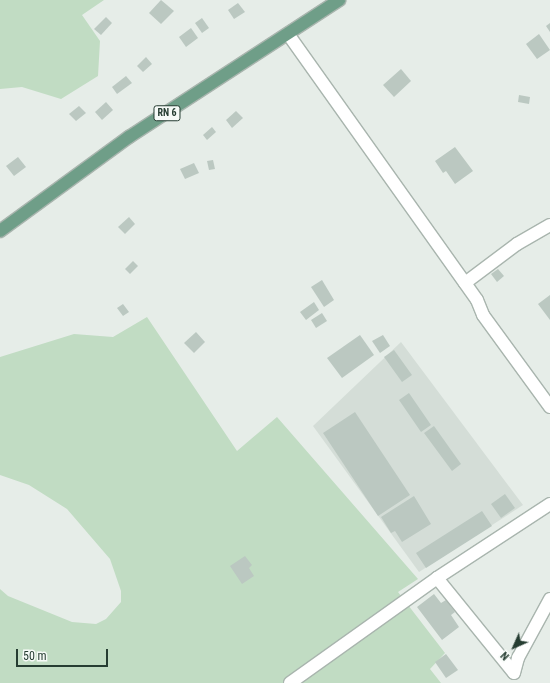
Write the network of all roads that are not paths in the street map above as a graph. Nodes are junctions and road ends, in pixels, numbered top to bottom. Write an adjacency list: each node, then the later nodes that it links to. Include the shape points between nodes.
1 (339, 0): 2 (main road, RN 6)
2 (288, 34): 4 (main road, RN 6, via 129,138); 5 (street)
3 (550, 225): 5 (street, via 517,244)
4 (0, 231)
5 (465, 283): 6 (street, via 484,315)
6 (550, 407)
7 (550, 504): 8 (street)
8 (437, 578): 9 (street, via 514,673 518,658); 10 (street)
9 (550, 599)
10 (290, 683)

